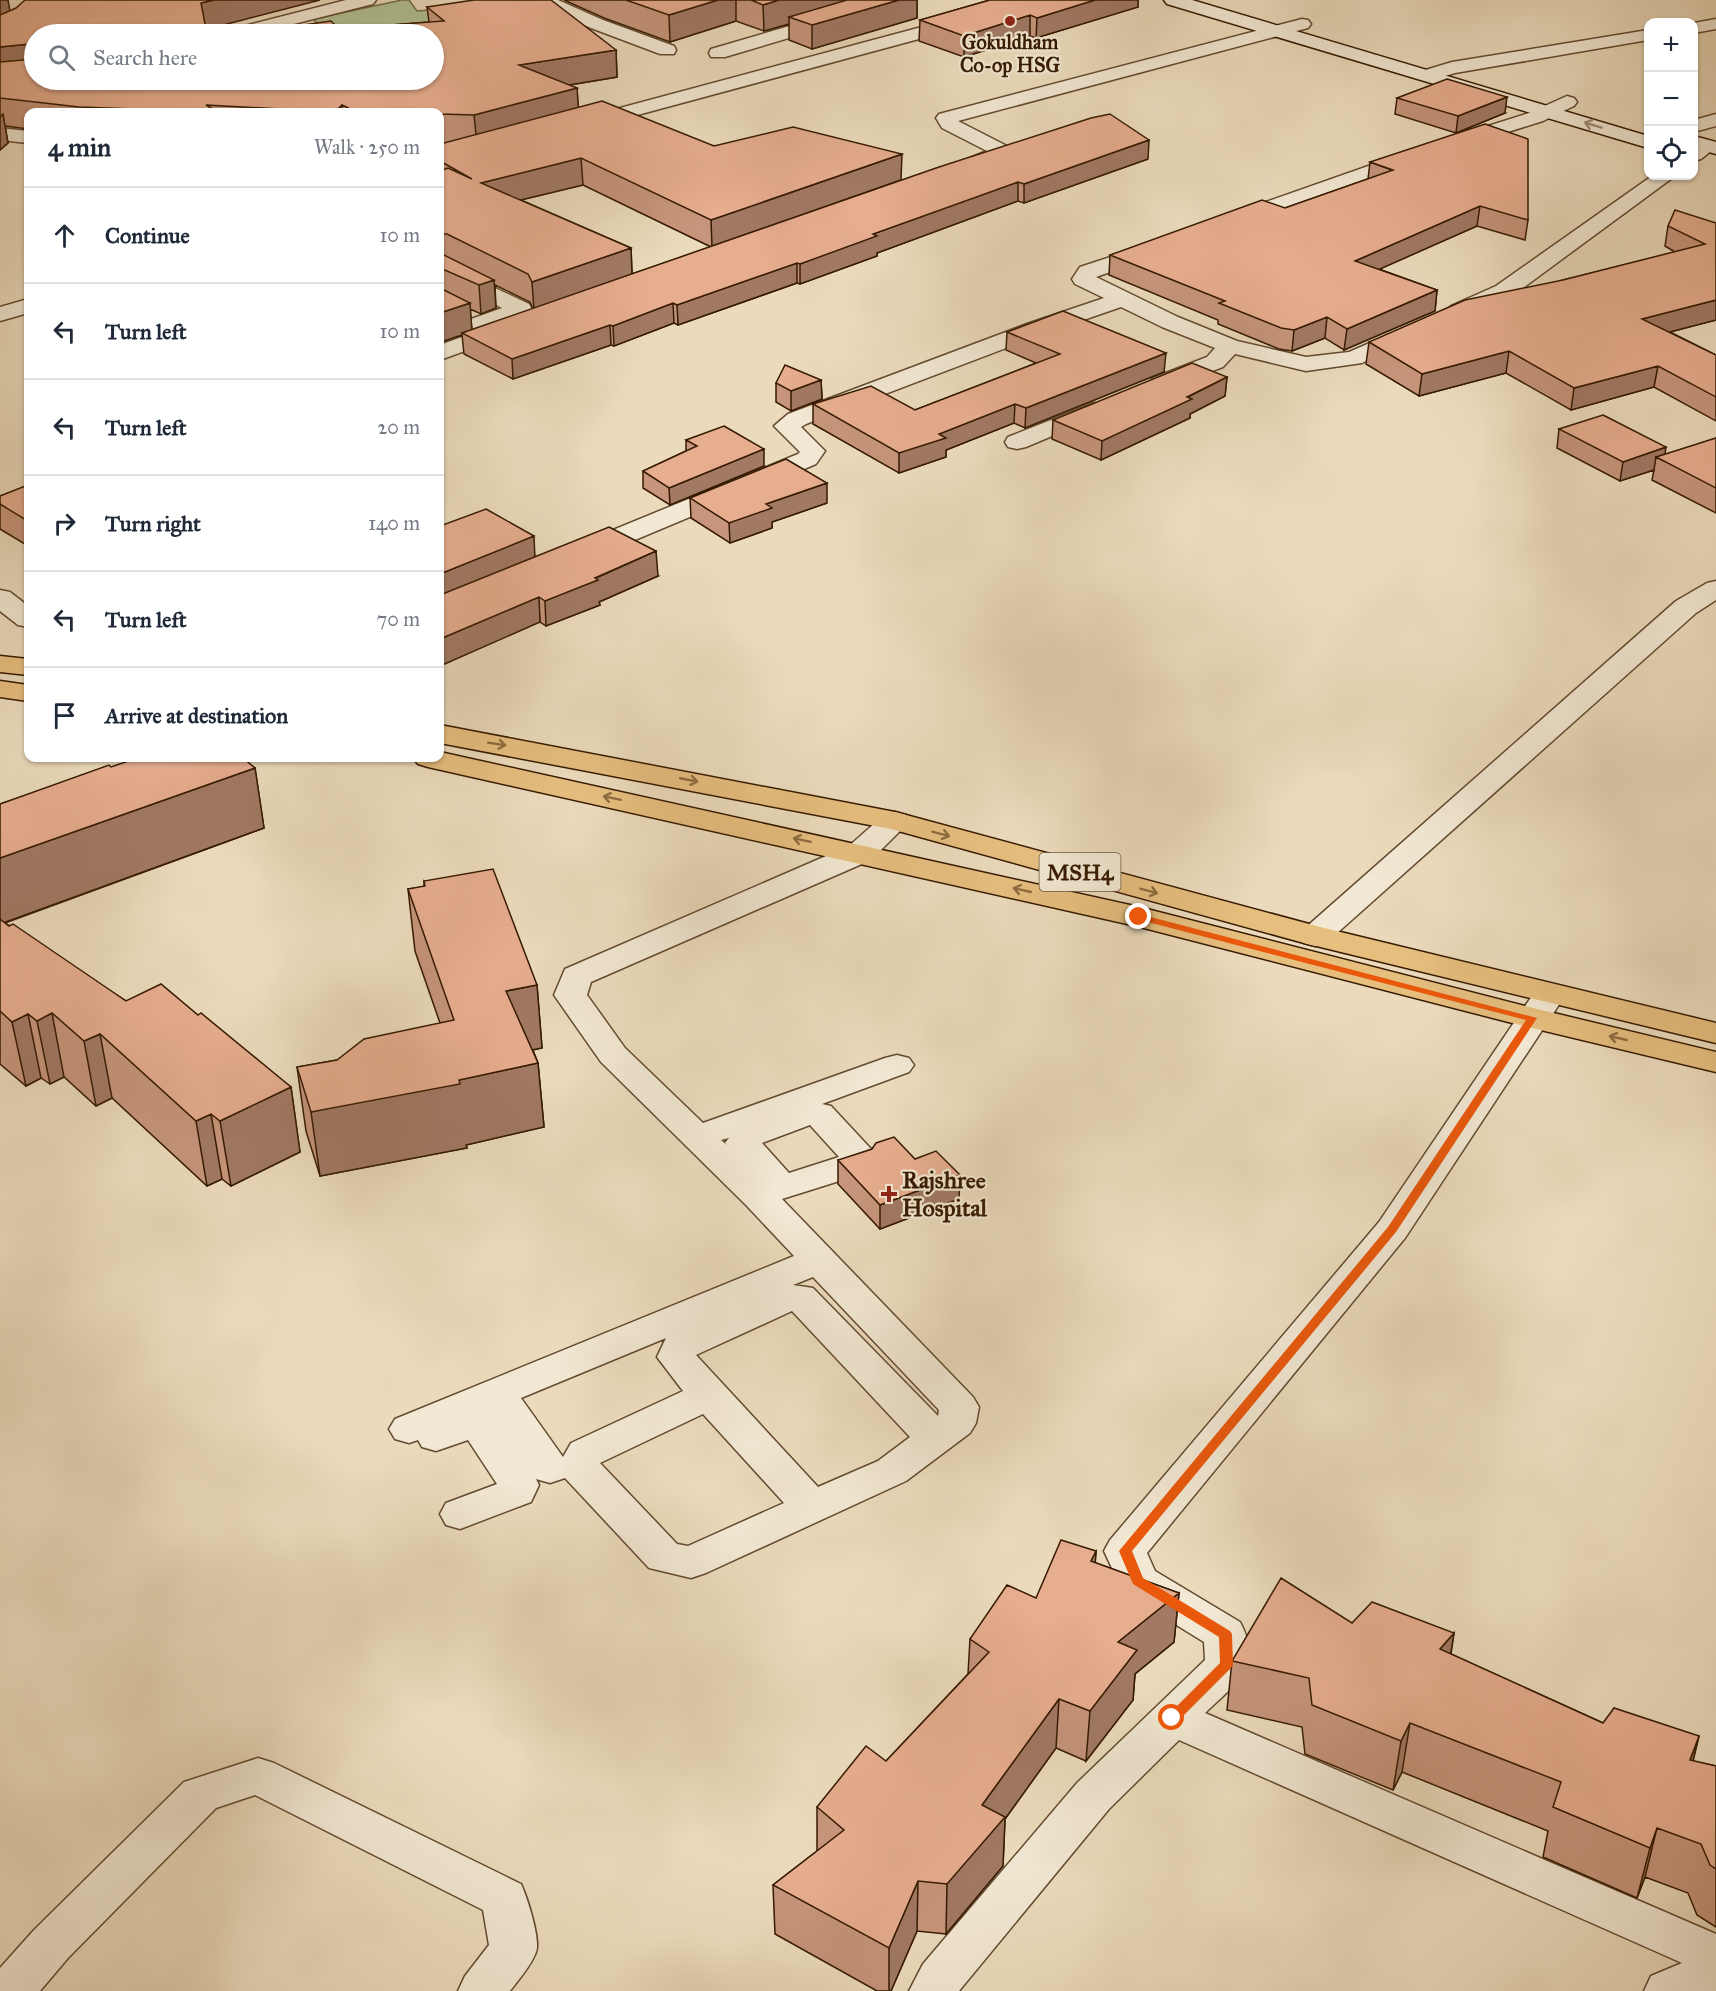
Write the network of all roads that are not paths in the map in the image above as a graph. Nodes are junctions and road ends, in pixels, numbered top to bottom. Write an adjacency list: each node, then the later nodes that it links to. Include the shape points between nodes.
1 (367, 0): 7 (street)
2 (543, 0): 13 (street)
3 (897, 0): 14 (street)
4 (1032, 0): 20 (street)
5 (1173, 0): 11 (street)
6 (1221, 0): 8 (street)
7 (274, 24)
8 (1302, 24): 11 (street); 15 (street)
9 (1716, 24): 10 (street)
10 (1698, 27)
11 (1278, 30): 16 (street); 24 (street, via 946,118 949,124 998,149 994,157)
12 (1644, 36): 15 (street)
13 (667, 50)
14 (718, 53)
15 (1452, 68): 16 (street); 17 (street)
16 (1429, 75): 17 (street)
17 (1558, 106): 23 (street); 26 (street)
18 (1716, 120): 19 (street)
19 (1698, 125)
20 (564, 129)
21 (0, 134): 22 (street)
22 (24, 137)
23 (1644, 137)
24 (949, 172)
25 (1659, 180): 35 (street, via 1504,291 1354,358 1306,364)
26 (1216, 226)
27 (1173, 242): 29 (street, via 1088,272 1083,279)
28 (444, 271): 33 (street, via 521,309)
29 (1122, 299): 35 (street); 39 (street, via 797,419 786,426 813,451 807,459)
30 (24, 307): 31 (street)
31 (0, 314)
32 (539, 316): 33 (street)
33 (478, 323): 34 (street)
34 (444, 345)
35 (1230, 346): 36 (street, via 1215,362)
36 (1142, 391)
37 (1110, 403): 38 (street)
38 (1017, 442)
39 (567, 559)
40 (1716, 589): 51 (street, via 1686,607)
41 (0, 598): 42 (street)
42 (24, 616)
43 (0, 664): 44 (main road)
44 (24, 667)
45 (0, 689): 46 (main road)
46 (24, 692)
47 (444, 735): 49 (main road, MSH4, one-way to 49)
48 (444, 762): 50 (main road, MSH4, one-way to 48)
49 (895, 821): 50 (street); 51 (main road, MSH4, one-way to 51)
50 (860, 853): 52 (main road, MSH4, one-way to 50); 58 (street, via 577,976 570,995 613,1055)
51 (1315, 936): 52 (main road, MSH4)
52 (1541, 1006): 54 (main road, MSH4); 67 (street, via 1392,1230 1125,1551 1138,1581 1225,1634 1227,1665)
53 (1713, 1030): 54 (main road, MSH4)
54 (1666, 1035): 55 (main road, MSH4)
55 (1716, 1062)
56 (897, 1065): 57 (street)
57 (768, 1120): 58 (street); 59 (street, via 743,1143); 59 (street, via 819,1114 858,1157 858,1163)
58 (697, 1137): 59 (street)
59 (771, 1192): 60 (street)
60 (819, 1260): 61 (street); 63 (street, via 959,1407 956,1423)
61 (496, 1393): 64 (street); 64 (street, via 415,1436 472,1424)
62 (709, 1395): 63 (street, via 676,1358 681,1345 788,1298 800,1298); 65 (street); 65 (street, via 585,1453 578,1466 664,1557 691,1562)
63 (935, 1438): 65 (street, via 892,1471)
64 (526, 1454): 66 (street, via 517,1492)
65 (813, 1508)
66 (460, 1514)
67 (1172, 1718): 68 (street); 72 (street, via 1093,1796)
68 (1716, 1956)
69 (1716, 1970): 73 (street)
70 (10, 1991): 71 (street, via 51,1944 200,1795 258,1776 504,1898 514,1948)
71 (482, 1991)
72 (933, 1991)
73 (1668, 1991)

